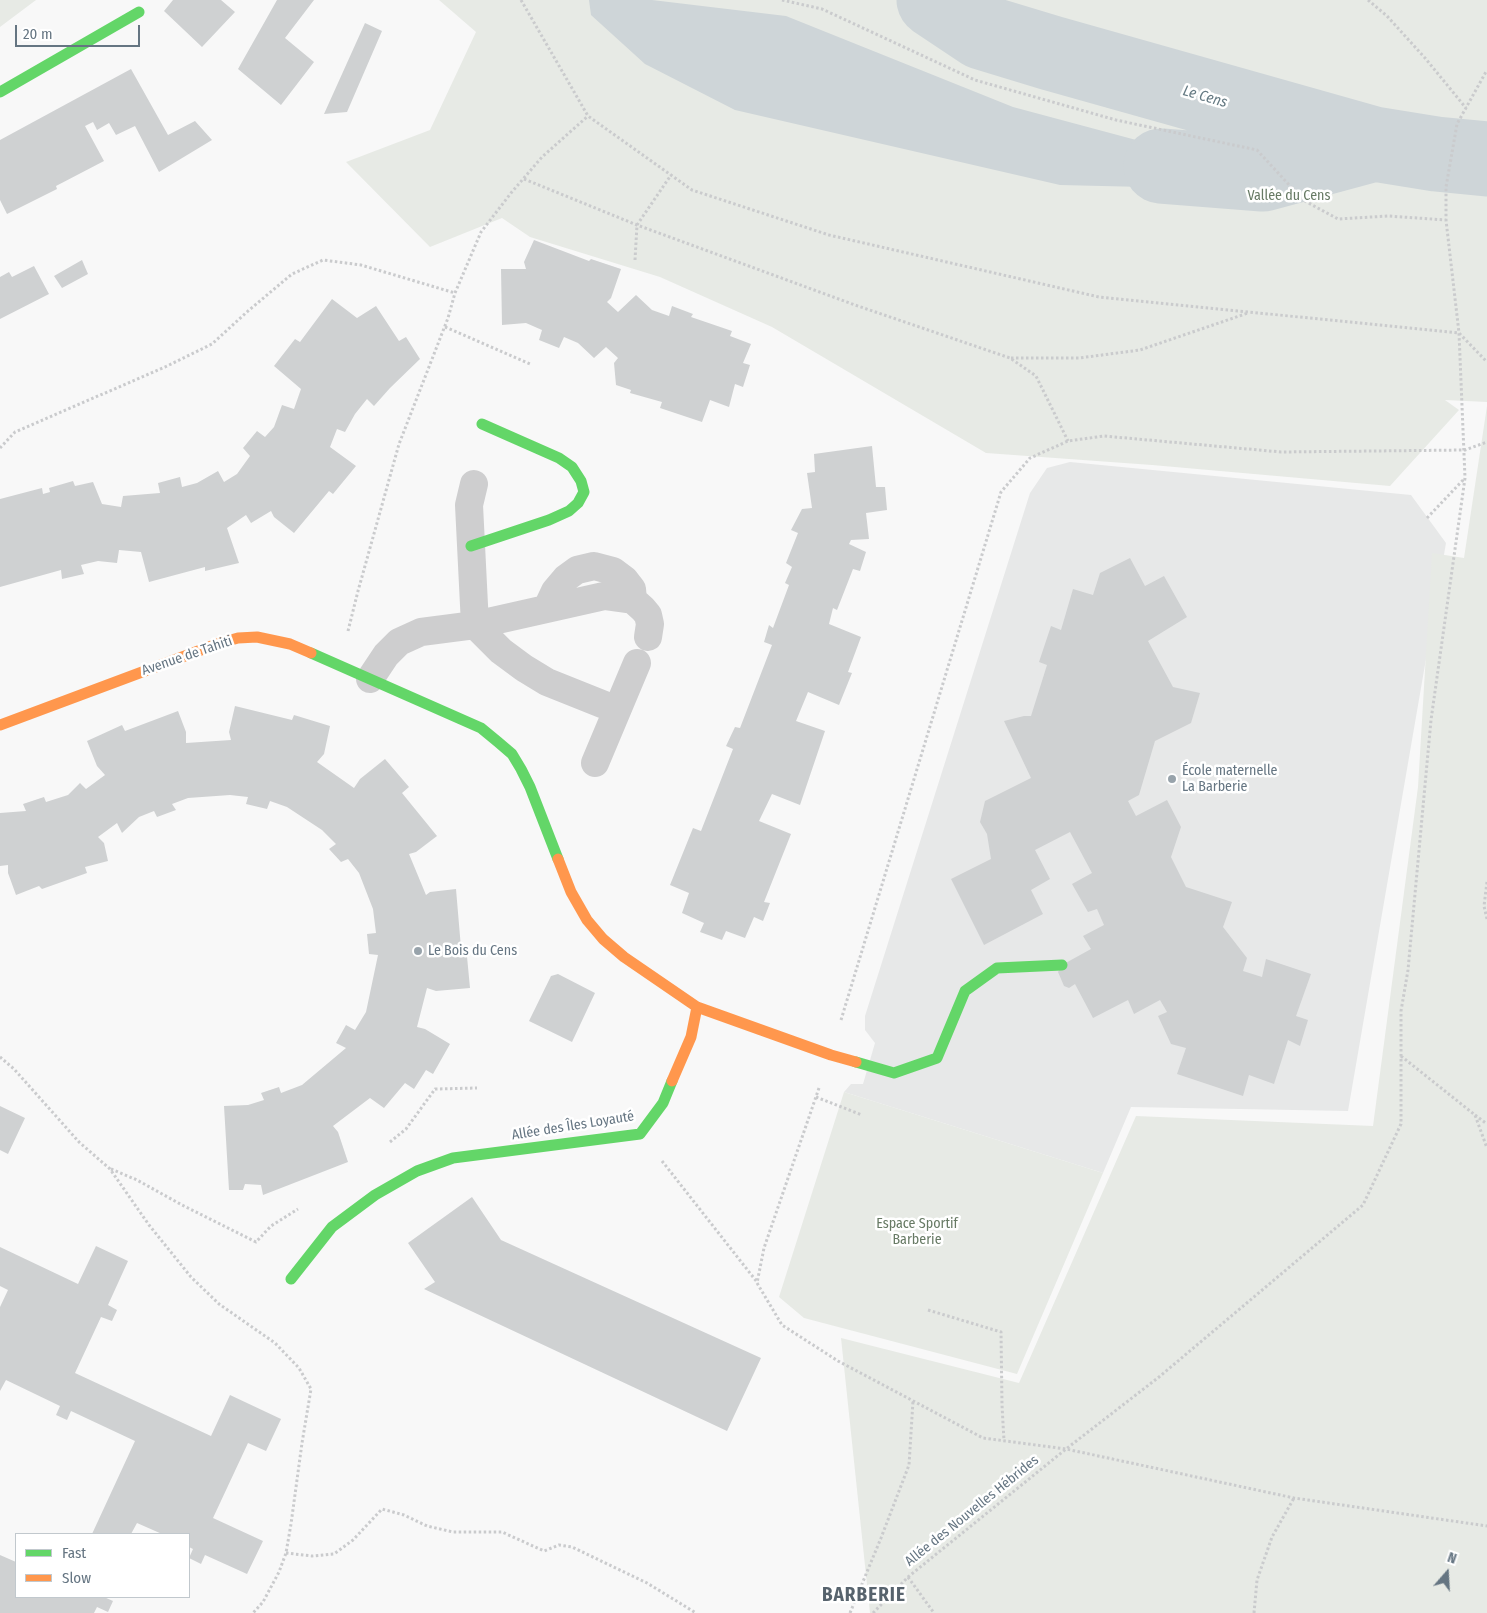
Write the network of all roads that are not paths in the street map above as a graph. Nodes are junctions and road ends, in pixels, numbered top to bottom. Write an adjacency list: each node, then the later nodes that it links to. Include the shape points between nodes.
1 (139, 12): 2 (street)
2 (0, 92)
3 (482, 424): 5 (street, via 559,458 572,467 584,492 569,511)
4 (474, 484): 5 (street, via 469,505)
5 (471, 546): 6 (street)
6 (475, 625): 7 (street, via 604,596 633,600 643,609 650,624); 9 (street, via 421,632 399,642); 10 (street, via 500,651 524,668 548,682)
7 (648, 637)
8 (637, 663): 10 (street)
9 (370, 679): 11 (street, Avenue de Tahiti, via 290,644 257,636 238,638); 14 (street, via 481,728 512,754 530,787 571,892 587,920 624,957)
10 (617, 710): 12 (street)
11 (0, 725)
12 (595, 763)
13 (1062, 965): 14 (street, via 997,968 965,991 937,1058 894,1074)
14 (697, 1007): 15 (street, Allée des Îles Loyauté, via 691,1037 663,1103 640,1134 453,1158 416,1171 375,1194 332,1227)
15 (292, 1279)

